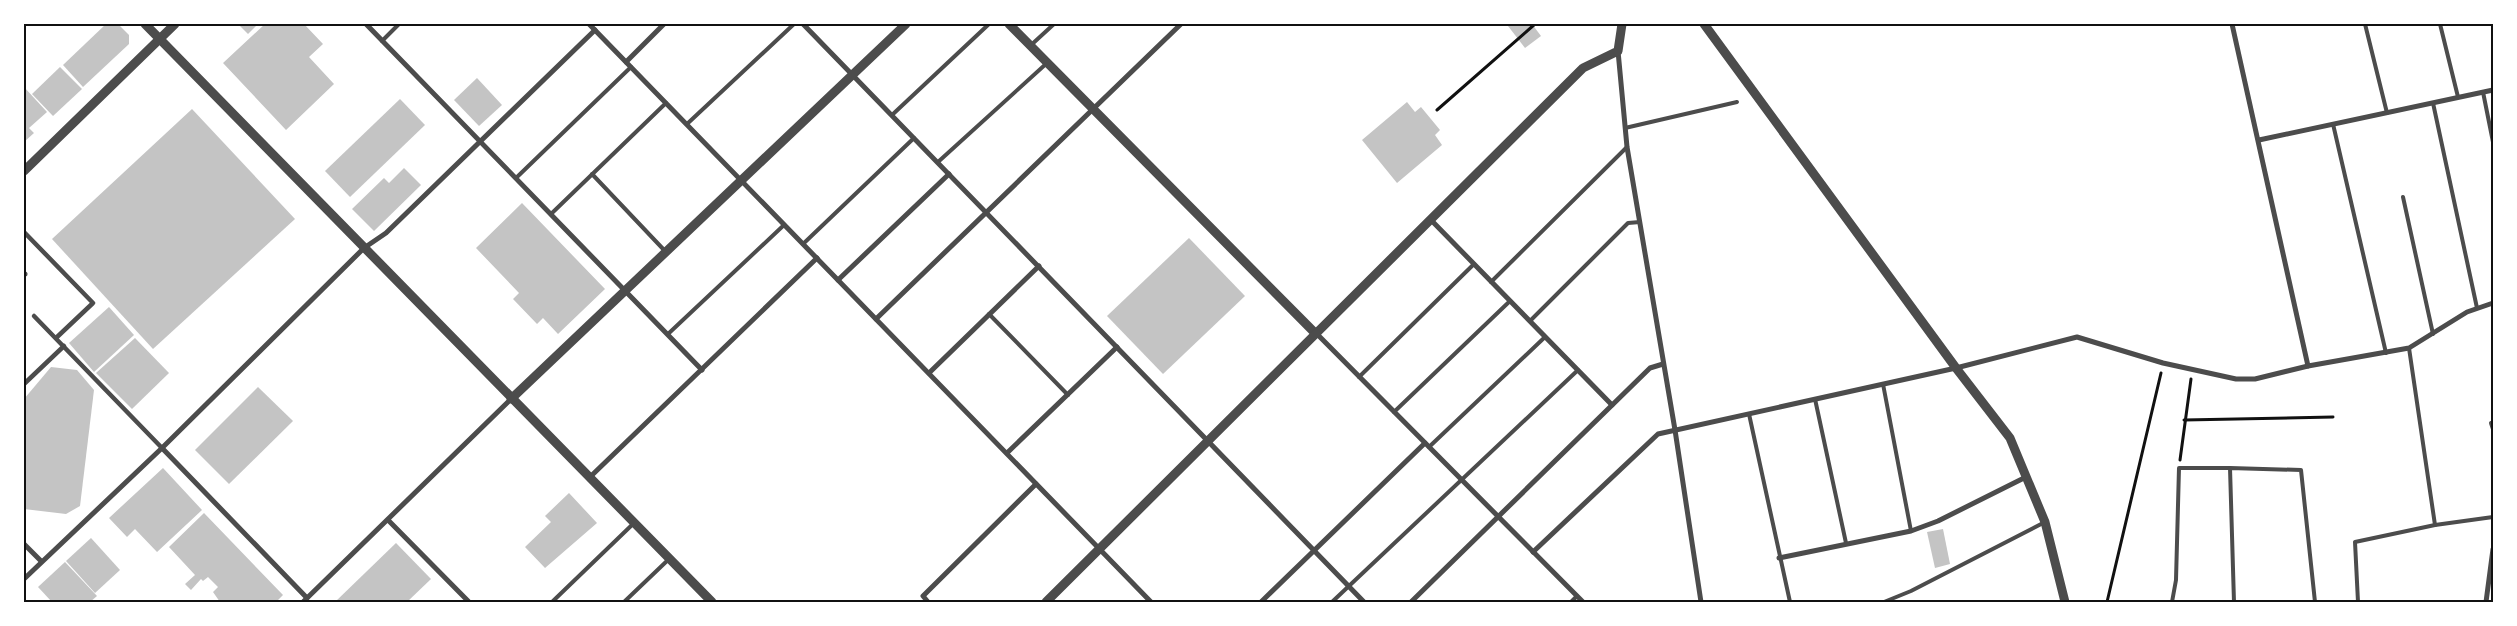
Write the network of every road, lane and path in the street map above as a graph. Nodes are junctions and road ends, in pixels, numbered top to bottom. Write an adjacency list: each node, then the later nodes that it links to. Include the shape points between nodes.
1 (145, 24): 21 (street)
2 (175, 24): 21 (street)
3 (366, 24): 22 (street)
4 (400, 24): 22 (lane)
5 (589, 24): 20 (street)
6 (664, 24): 25 (street)
7 (794, 24): 39 (lane)
8 (803, 24): 28 (street)
9 (906, 24): 28 (street)
10 (989, 24): 38 (lane)
11 (1009, 24): 23 (street)
12 (1054, 24): 23 (lane)
13 (1181, 24): 35 (street)
14 (1535, 24): 36 (path)
15 (1622, 24): 24 (street)
16 (1704, 24): 88 (street)
17 (2232, 24): 43 (street)
18 (2365, 24): 37 (lane)
19 (2440, 24): 31 (lane)
20 (595, 30): 25 (street); 44 (street)
21 (159, 38): 48 (street); 61 (street)
22 (382, 41): 44 (street)
23 (1030, 46): 26 (street)
24 (1618, 51): 41 (street); 56 (street, via 1583,68)
25 (626, 62): 27 (street)
26 (1046, 63): 35 (street); 47 (lane)
27 (631, 67): 33 (street); 51 (lane)
28 (853, 75): 38 (street); 52 (street)
29 (2493, 90): 30 (street)
30 (2483, 92): 31 (street); 45 (lane)
31 (2458, 97): 34 (street)
32 (1737, 102): 41 (lane)
33 (666, 103): 39 (street); 49 (lane)
34 (2433, 103): 37 (street); 71 (lane)
35 (1092, 109): 54 (street); 76 (street)
36 (1437, 110)
37 (2386, 113): 40 (street)
38 (892, 115): 42 (street)
39 (687, 124): 52 (street)
40 (2333, 124): 43 (street); 84 (lane)
41 (1625, 128): 46 (street)
42 (914, 138): 47 (street); 60 (lane)
43 (2259, 140): 87 (street)
44 (480, 142): 51 (street); 61 (street, via 386,233)
45 (2493, 142)
46 (1627, 147): 57 (street); 67 (lane)
47 (938, 162): 50 (street)
48 (24, 171)
49 (592, 174): 55 (lane); 62 (lane)
50 (949, 174): 54 (street); 66 (street)
51 (516, 178): 55 (street)
52 (742, 181): 58 (street); 62 (street)
53 (2403, 196): 78 (lane)
54 (986, 212): 65 (street); 74 (street)
55 (551, 214): 68 (street)
56 (1431, 220): 64 (street); 76 (street)
57 (1640, 222): 75 (lane, via 1628,223); 86 (street)
58 (784, 225): 60 (street); 77 (lane)
59 (24, 232): 80 (street, via 92,304)
60 (803, 244): 63 (street)
61 (364, 248): 97 (street); 110 (street)
62 (666, 253): 68 (street)
63 (817, 258): 66 (street); 90 (street)
64 (1474, 264): 67 (street); 93 (lane)
65 (1039, 266): 72 (street); 82 (street)
66 (838, 280): 74 (street)
67 (1491, 282): 69 (street)
68 (626, 292): 77 (street); 97 (street)
69 (1510, 301): 75 (street); 100 (lane)
70 (2493, 304): 71 (street)
71 (2477, 308): 78 (street)
72 (989, 314): 92 (street); 96 (lane)
73 (34, 316): 80 (street)
74 (876, 319): 92 (street)
75 (1530, 321): 79 (street)
76 (1315, 333): 93 (street); 107 (street)
77 (668, 334): 90 (street)
78 (2433, 334): 83 (street)
79 (1545, 337): 91 (street); 109 (lane)
80 (56, 338): 81 (street)
81 (64, 346): 94 (street); 110 (street)
82 (1118, 348): 96 (street); 107 (street)
83 (2408, 348): 84 (street); 123 (lane)
84 (2386, 353): 87 (street)
85 (2163, 363): 88 (street, via 2077,336); 89 (street); 156 (path)
86 (1663, 364): 99 (street, via 1650,368); 106 (street)
87 (2308, 366): 89 (street, via 2255,379)
88 (1956, 368): 95 (street); 114 (street, via 2010,438)
89 (2193, 369): 103 (path)
90 (702, 370): 115 (street)
91 (1578, 370): 99 (street); 116 (lane)
92 (929, 373): 111 (street)
93 (1359, 376): 100 (street)
94 (24, 384)
95 (1883, 384): 98 (street); 124 (lane)
96 (1068, 395): 111 (street)
97 (512, 399): 115 (street); 120 (street)
98 (1815, 399): 101 (street); 126 (lane)
99 (1612, 405): 118 (street)
100 (1394, 412): 108 (street)
101 (1749, 414): 106 (street); 131 (lane)
102 (2333, 417): 103 (path)
103 (2184, 420): 112 (path)
104 (2492, 422): 105 (lane)
105 (2493, 429)
106 (1675, 430): 130 (street, via 1658,434); 152 (street)
107 (1208, 441): 127 (street); 129 (street)
108 (1424, 443): 109 (street); 129 (street)
109 (1429, 447): 116 (street)
110 (162, 448): 133 (street); 138 (street)
111 (1007, 453): 117 (street)
112 (2179, 468): 113 (lane); 157 (lane, via 2176,580)
113 (2230, 468): 158 (lane); 159 (lane, via 2301,470)
114 (2026, 477): 121 (street); 124 (street, via 1938,521)
115 (589, 478): 122 (street)
116 (1462, 480): 118 (street); 135 (lane)
117 (1036, 484): 127 (street); 143 (street, via 922,596)
118 (1498, 516): 130 (street); 149 (street)
119 (2493, 518): 123 (lane)
120 (388, 520): 138 (street); 139 (street)
121 (2045, 522): 154 (lane); 155 (street)
122 (634, 523): 132 (street); 140 (lane)
123 (2435, 525): 160 (lane, via 2355,542)
124 (1911, 530): 126 (street)
125 (24, 544): 133 (street)
126 (1846, 544): 131 (street)
127 (1100, 549): 144 (street); 145 (street)
128 (2493, 549): 136 (street)
129 (1314, 551): 135 (street); 146 (street)
130 (1533, 552): 137 (street)
131 (1779, 558): 153 (lane)
132 (669, 559): 141 (lane); 142 (street)
133 (41, 562): 134 (street)
134 (24, 579)
135 (1348, 586): 147 (lane); 148 (street)
136 (2490, 591): 161 (street)
137 (1577, 596): 150 (lane); 151 (street)
138 (305, 600)
139 (469, 602)
140 (552, 602)
141 (624, 602)
142 (712, 602)
143 (928, 602)
144 (1046, 602)
145 (1152, 602)
146 (1261, 602)
147 (1332, 602)
148 (1364, 602)
149 (1410, 602)
150 (1571, 602)
151 (1583, 602)
152 (1701, 602)
153 (1790, 602)
154 (1884, 602)
155 (2065, 602)
156 (2106, 602)
157 (2172, 602)
158 (2234, 602)
159 (2315, 602)
160 (2358, 602)
161 (2486, 602)

